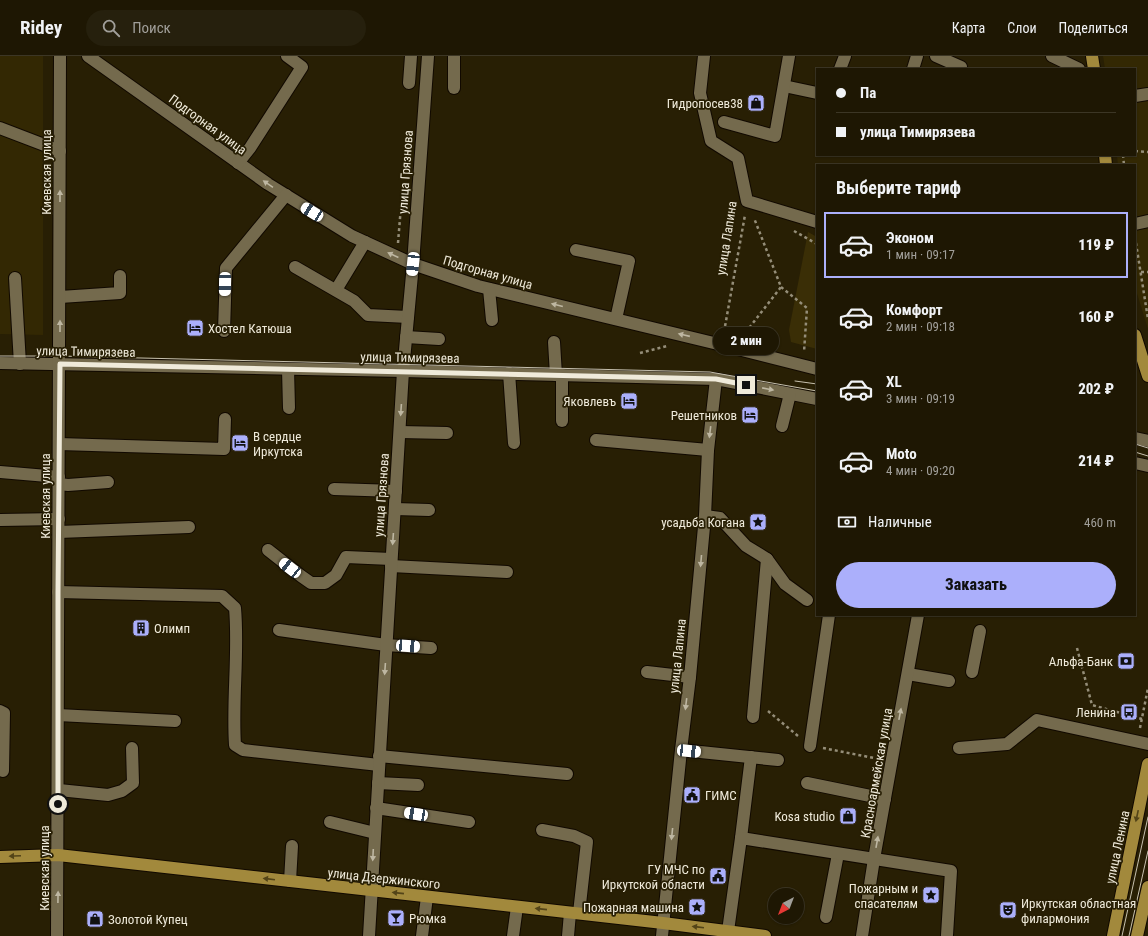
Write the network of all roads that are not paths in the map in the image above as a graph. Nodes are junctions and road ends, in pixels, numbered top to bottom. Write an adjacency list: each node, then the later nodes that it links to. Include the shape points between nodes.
1 (60, 56): 28 (street, Киевская улица)
2 (88, 56): 29 (street, Подгорная улица)
3 (287, 56): 29 (street, via 302,67)
4 (410, 56): 20 (street)
5 (428, 56): 36 (street, улица Грязнова)
6 (454, 56): 22 (street)
7 (704, 56): 31 (street, улица Лапина, via 700,93 711,141 738,158 747,201)
8 (789, 56): 21 (street)
9 (845, 56): 15 (street)
10 (917, 56): 16 (street)
11 (936, 56): 14 (street)
12 (1052, 56): 18 (street)
13 (1092, 56): 19 (main road)
14 (948, 58): 17 (street)
15 (840, 68)
16 (913, 68)
17 (960, 68)
18 (1078, 68)
19 (1094, 68)
20 (409, 83)
21 (784, 86): 23 (street); 26 (street, via 775,136)
22 (454, 88)
23 (816, 93)
24 (1148, 94): 25 (street)
25 (1136, 96)
26 (724, 122)
27 (0, 128): 28 (street)
28 (60, 151): 42 (street, Киевская улица, one-way to 28)
29 (238, 163): 30 (street, Подгорная улица, one-way to 29)
30 (286, 195): 34 (street, Подгорная улица); 46 (street, via 226,268)
31 (816, 222)
32 (1148, 222): 33 (street)
33 (1136, 224)
34 (365, 242): 36 (street, Подгорная улица, one-way to 34); 41 (street)
35 (576, 250): 44 (street, via 629,261)
36 (413, 264): 40 (street, Подгорная улица); 43 (street, улица Грязнова)
37 (295, 267): 41 (street)
38 (120, 276): 42 (street, via 120,293)
39 (15, 278): 52 (street)
40 (489, 289): 44 (street, Подгорная улица, one-way to 40); 45 (street)
41 (336, 290): 43 (street, via 354,301 368,315)
42 (60, 297): 53 (street, Киевская улица, one-way to 42)
43 (408, 317): 47 (street, улица Грязнова)
44 (616, 319): 55 (street, Подгорная улица, one-way to 44)
45 (492, 320)
46 (224, 331)
47 (406, 337): 49 (street); 56 (street, улица Грязнова)
48 (1136, 338): 59 (main road)
49 (439, 339)
50 (554, 342): 58 (street)
51 (0, 363): 52 (street, улица Тимирязева)
52 (20, 364): 53 (street, улица Тимирязева)
53 (60, 364): 54 (street, улица Тимирязева); 73 (street, Киевская улица)
54 (288, 369): 56 (street, улица Тимирязева); 63 (street)
55 (816, 369)
56 (403, 371): 57 (street, улица Тимирязева); 67 (street, улица Грязнова, one-way to 67)
57 (509, 374): 58 (street, улица Тимирязева); 72 (street)
58 (559, 375): 60 (street, улица Тимирязева); 65 (street)
59 (1148, 376)
60 (716, 379): 61 (street, улица Тимирязева, one-way to 61); 74 (street, улица Лапина, one-way to 74)
61 (790, 394): 62 (street, улица Тимирязева); 66 (street)
62 (816, 399)
63 (289, 408)
64 (225, 419): 73 (street, via 224,449)
65 (562, 421)
66 (782, 426)
67 (400, 432): 68 (street); 79 (street, улица Грязнова)
68 (447, 433)
69 (1136, 438): 71 (street)
70 (596, 440): 74 (street)
71 (1148, 441)
72 (514, 443)
73 (59, 444): 76 (street, Киевская улица)
74 (708, 450): 82 (street, улица Лапина)
75 (0, 472): 76 (street)
76 (59, 481): 77 (street, via 68,485); 83 (street, Киевская улица)
77 (108, 482)
78 (334, 489): 79 (street)
79 (396, 491): 80 (street, улица Грязнова)
80 (395, 509): 81 (street); 89 (street, улица Грязнова, one-way to 89)
81 (429, 510)
82 (704, 516): 88 (street, via 720,518 746,546); 102 (street, улица Лапина, one-way to 102)
83 (59, 519): 84 (street); 86 (street, Киевская улица)
84 (0, 520)
85 (189, 527): 86 (street)
86 (58, 532): 91 (street, Киевская улица)
87 (268, 550): 89 (street, via 311,583 325,584 336,575 346,557)
88 (767, 559): 92 (street, via 785,584); 106 (street)
89 (391, 563): 90 (street); 97 (street, улица Грязнова)
90 (507, 572)
91 (58, 592): 105 (street, Киевская улица); 114 (street, via 222,596 235,608 237,629 234,745 243,750)
92 (807, 600)
93 (829, 616): 109 (street)
94 (918, 616): 101 (street, Красноармейская улица)
95 (279, 630): 97 (street)
96 (980, 631): 100 (street)
97 (386, 644): 98 (street); 114 (street, улица Грязнова, one-way to 114)
98 (431, 648)
99 (647, 672): 102 (street)
100 (972, 672)
101 (908, 674): 103 (street); 123 (street, Красноармейская улица, one-way to 101)
102 (690, 677): 112 (street, улица Лапина, one-way to 112)
103 (949, 681)
104 (0, 711): 117 (street, via 4,713)
105 (58, 715): 107 (street); 122 (street, Киевская улица)
106 (753, 717)
107 (175, 721)
108 (1148, 744): 111 (street, via 1036,720 1007,744)
109 (810, 746)
110 (132, 748): 122 (street, via 133,783 122,791 108,795)
111 (958, 748)
112 (681, 750): 113 (street); 142 (street, улица Лапина, one-way to 142)
113 (751, 757): 115 (street); 129 (street)
114 (379, 760): 118 (street); 119 (street, улица Грязнова)
115 (778, 760)
116 (1148, 764): 153 (main road, улица Ленина, one-way to 153)
117 (3, 771)
118 (567, 774)
119 (378, 783): 121 (street); 124 (street, улица Грязнова)
120 (807, 783): 123 (street)
121 (418, 785)
122 (58, 790): 132 (street, Киевская улица)
123 (885, 799): 134 (street, Красноармейская улица, one-way to 123)
124 (376, 808): 126 (street); 128 (street, улица Грязнова)
125 (330, 822): 128 (street)
126 (469, 822)
127 (542, 830): 140 (street, via 574,836 587,842)
128 (375, 833): 137 (street, улица Грязнова, one-way to 137)
129 (741, 838): 131 (street); 143 (street)
130 (292, 846): 135 (street)
131 (838, 854): 134 (street); 141 (street)
132 (58, 855): 133 (main road, улица Дзержинского, one-way to 133); 135 (main road, улица Дзержинского, one-way to 132); 145 (street, Киевская улица, one-way to 132)
133 (0, 856)
134 (874, 859): 144 (street, via 951,871); 152 (street, Красноармейская улица)
135 (290, 881): 137 (main road, улица Дзержинского)
136 (1148, 887): 154 (main road)
137 (371, 890): 138 (main road, улица Дзержинского, one-way to 137); 146 (street, улица Грязнова)
138 (427, 897): 139 (main road, улица Дзержинского); 147 (street)
139 (517, 907): 140 (main road, улица Дзержинского, one-way to 139); 148 (street)
140 (574, 913): 142 (main road, улица Дзержинского); 149 (street)
141 (826, 916)
142 (663, 923): 143 (main road, улица Дзержинского, one-way to 142); 150 (street, улица Лапина)
143 (728, 931): 151 (main road, улица Дзержинского)
144 (947, 935)
145 (57, 936)
146 (369, 936)
147 (422, 936)
148 (513, 936)
149 (568, 936)
150 (662, 936)
151 (765, 936)
152 (862, 936)
153 (1113, 936)
154 (1137, 936)

